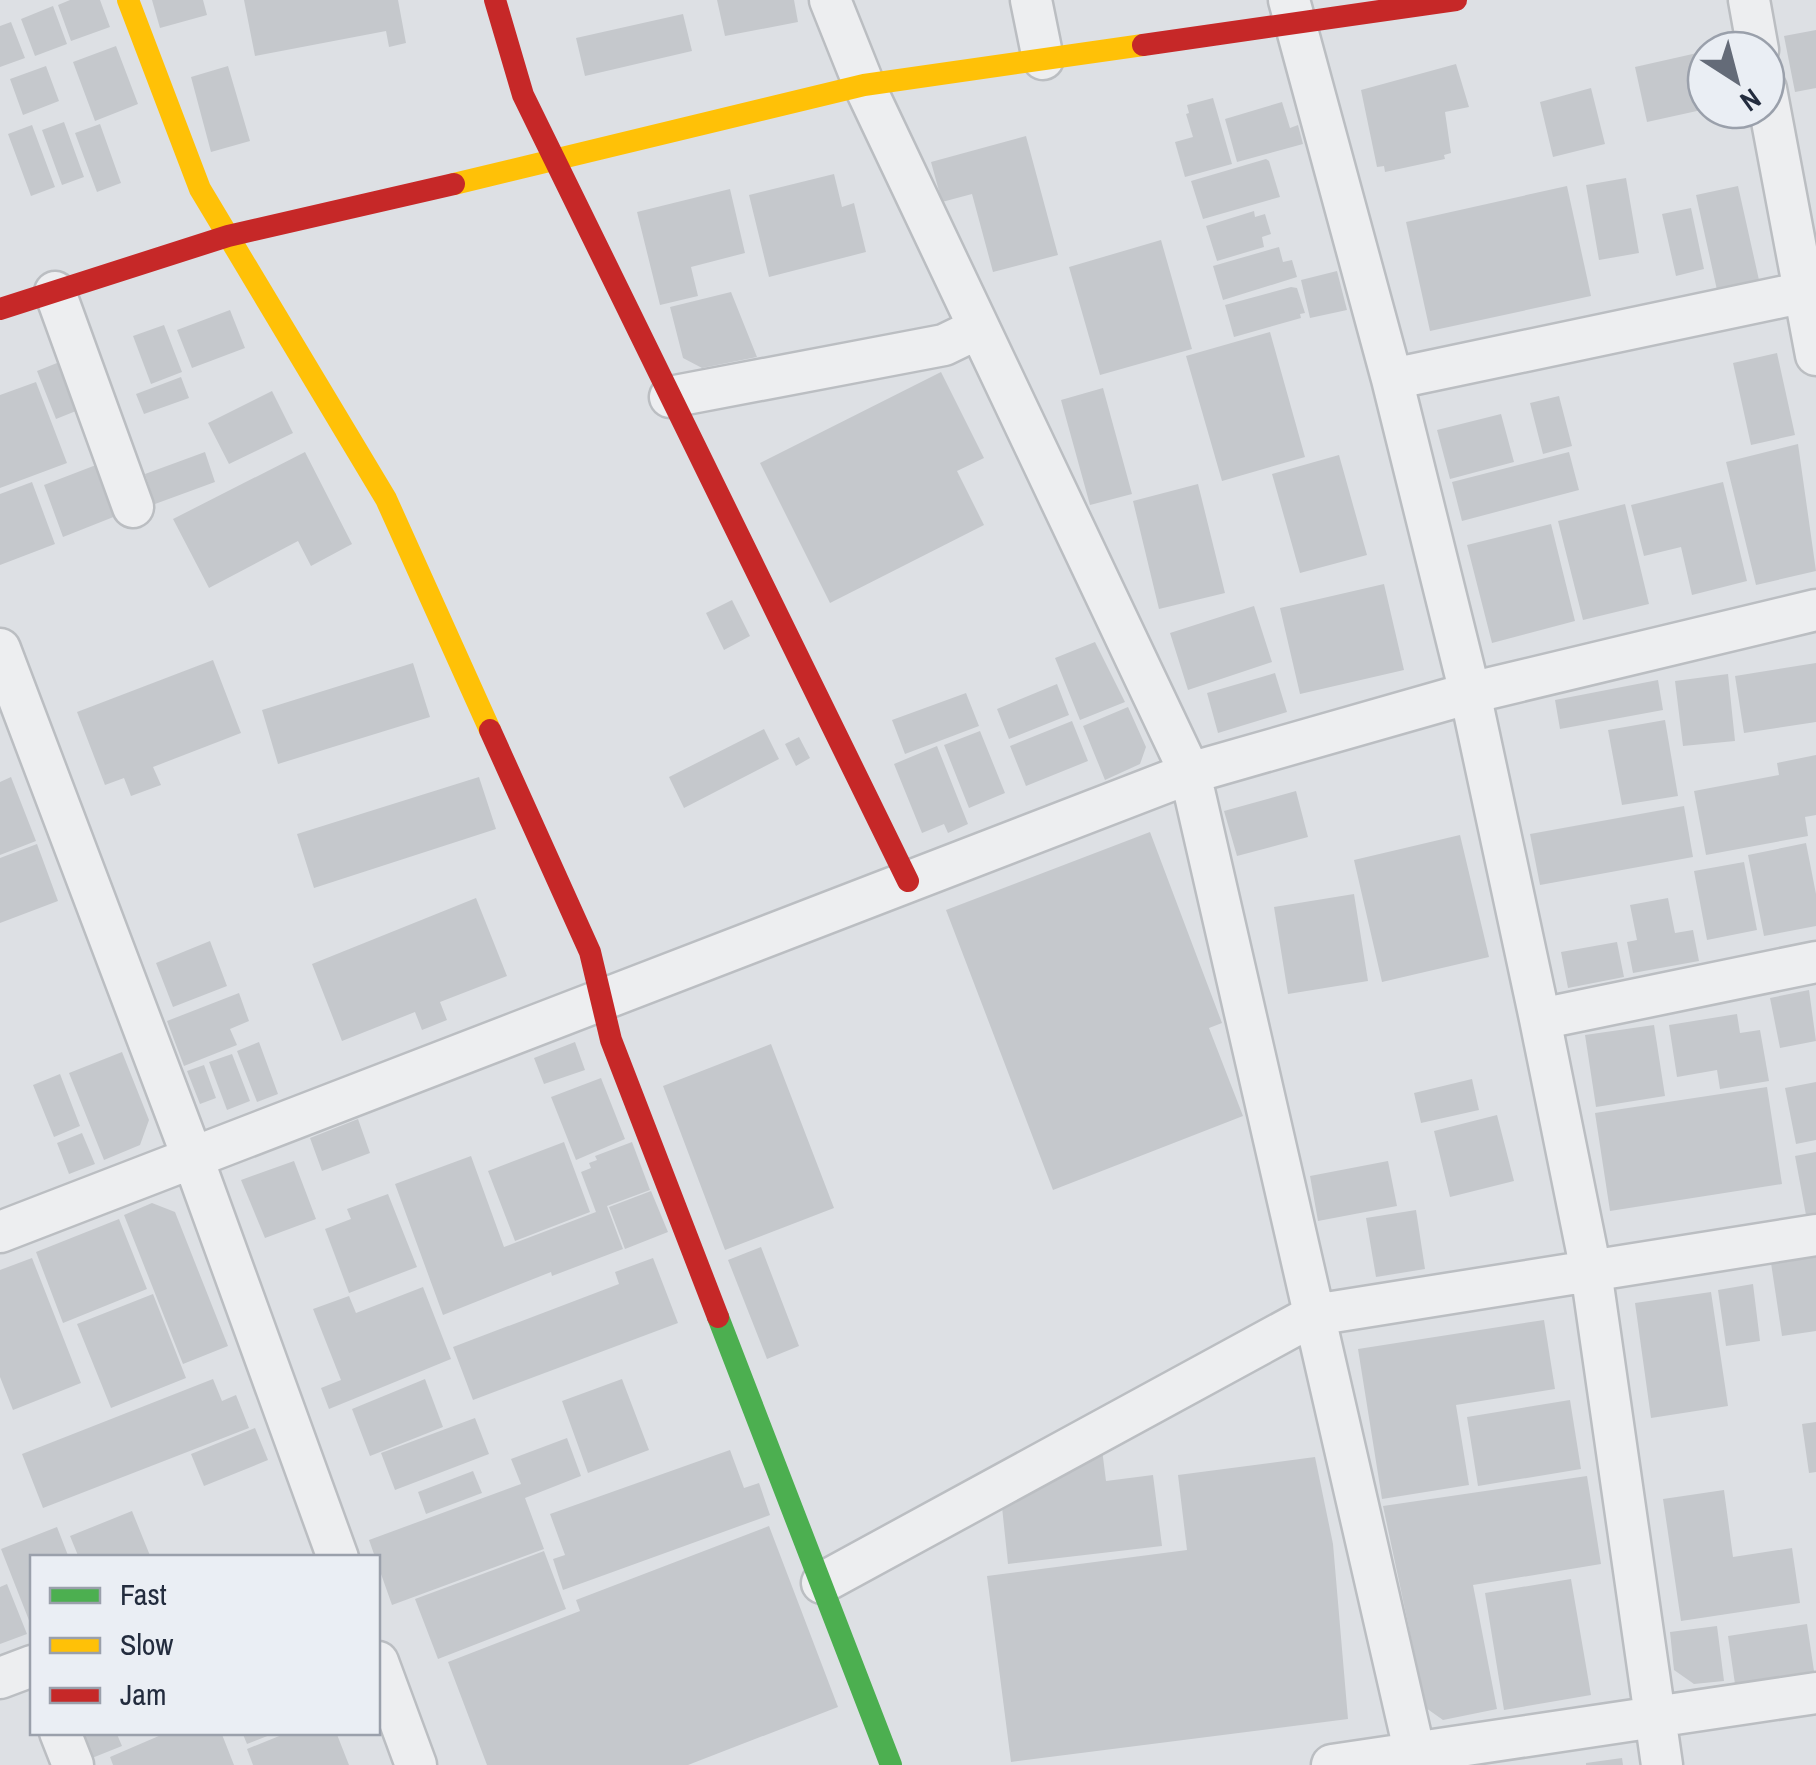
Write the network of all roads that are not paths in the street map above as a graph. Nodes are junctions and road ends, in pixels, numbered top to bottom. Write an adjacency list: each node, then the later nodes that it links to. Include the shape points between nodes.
1 (128, 0): 13 (street, via 200,189)
2 (495, 0): 12 (street, via 524,95)
3 (830, 0): 10 (street)
4 (1031, 0): 9 (street)
5 (1456, 0): 7 (street)
6 (1749, 0): 8 (street)
7 (1292, 12): 9 (street); 19 (street)
8 (1754, 30)
9 (1043, 59): 10 (street)
10 (864, 85): 12 (street); 17 (street)
11 (1774, 130): 15 (street)
12 (555, 162): 13 (street); 20 (street)
13 (228, 236): 14 (street); 28 (street, via 386,499 590,952)
14 (55, 292): 16 (street); 21 (street)
15 (1805, 292): 18 (street); 19 (street)
16 (0, 309)
17 (979, 328): 20 (street, via 944,345); 25 (street)
18 (1816, 355)
19 (1392, 379): 24 (street)
20 (670, 397): 26 (street)
21 (133, 507)
22 (1816, 610): 24 (street)
23 (0, 649): 30 (street)
24 (1470, 694): 25 (street); 29 (street)
25 (1190, 772): 26 (street); 34 (street)
26 (908, 881): 28 (street)
27 (1816, 962): 29 (street)
28 (601, 998): 30 (street); 36 (street, via 611,1040)
29 (1540, 1019): 33 (street)
30 (192, 1156): 31 (street); 35 (street)
31 (0, 1232)
32 (1816, 1236): 33 (street)
33 (1591, 1271): 34 (street); 41 (street)
34 (1314, 1315): 36 (street); 43 (street)
35 (328, 1555)
36 (822, 1583): 46 (street)
37 (30, 1667): 39 (street)
38 (380, 1667): 45 (street)
39 (0, 1678)
40 (1816, 1693): 41 (street)
41 (1654, 1718): 43 (street); 48 (street)
42 (61, 1735): 44 (street)
43 (1415, 1754): 47 (street)
44 (73, 1765)
45 (416, 1765)
46 (891, 1765)
47 (1332, 1765)
48 (1662, 1765)

